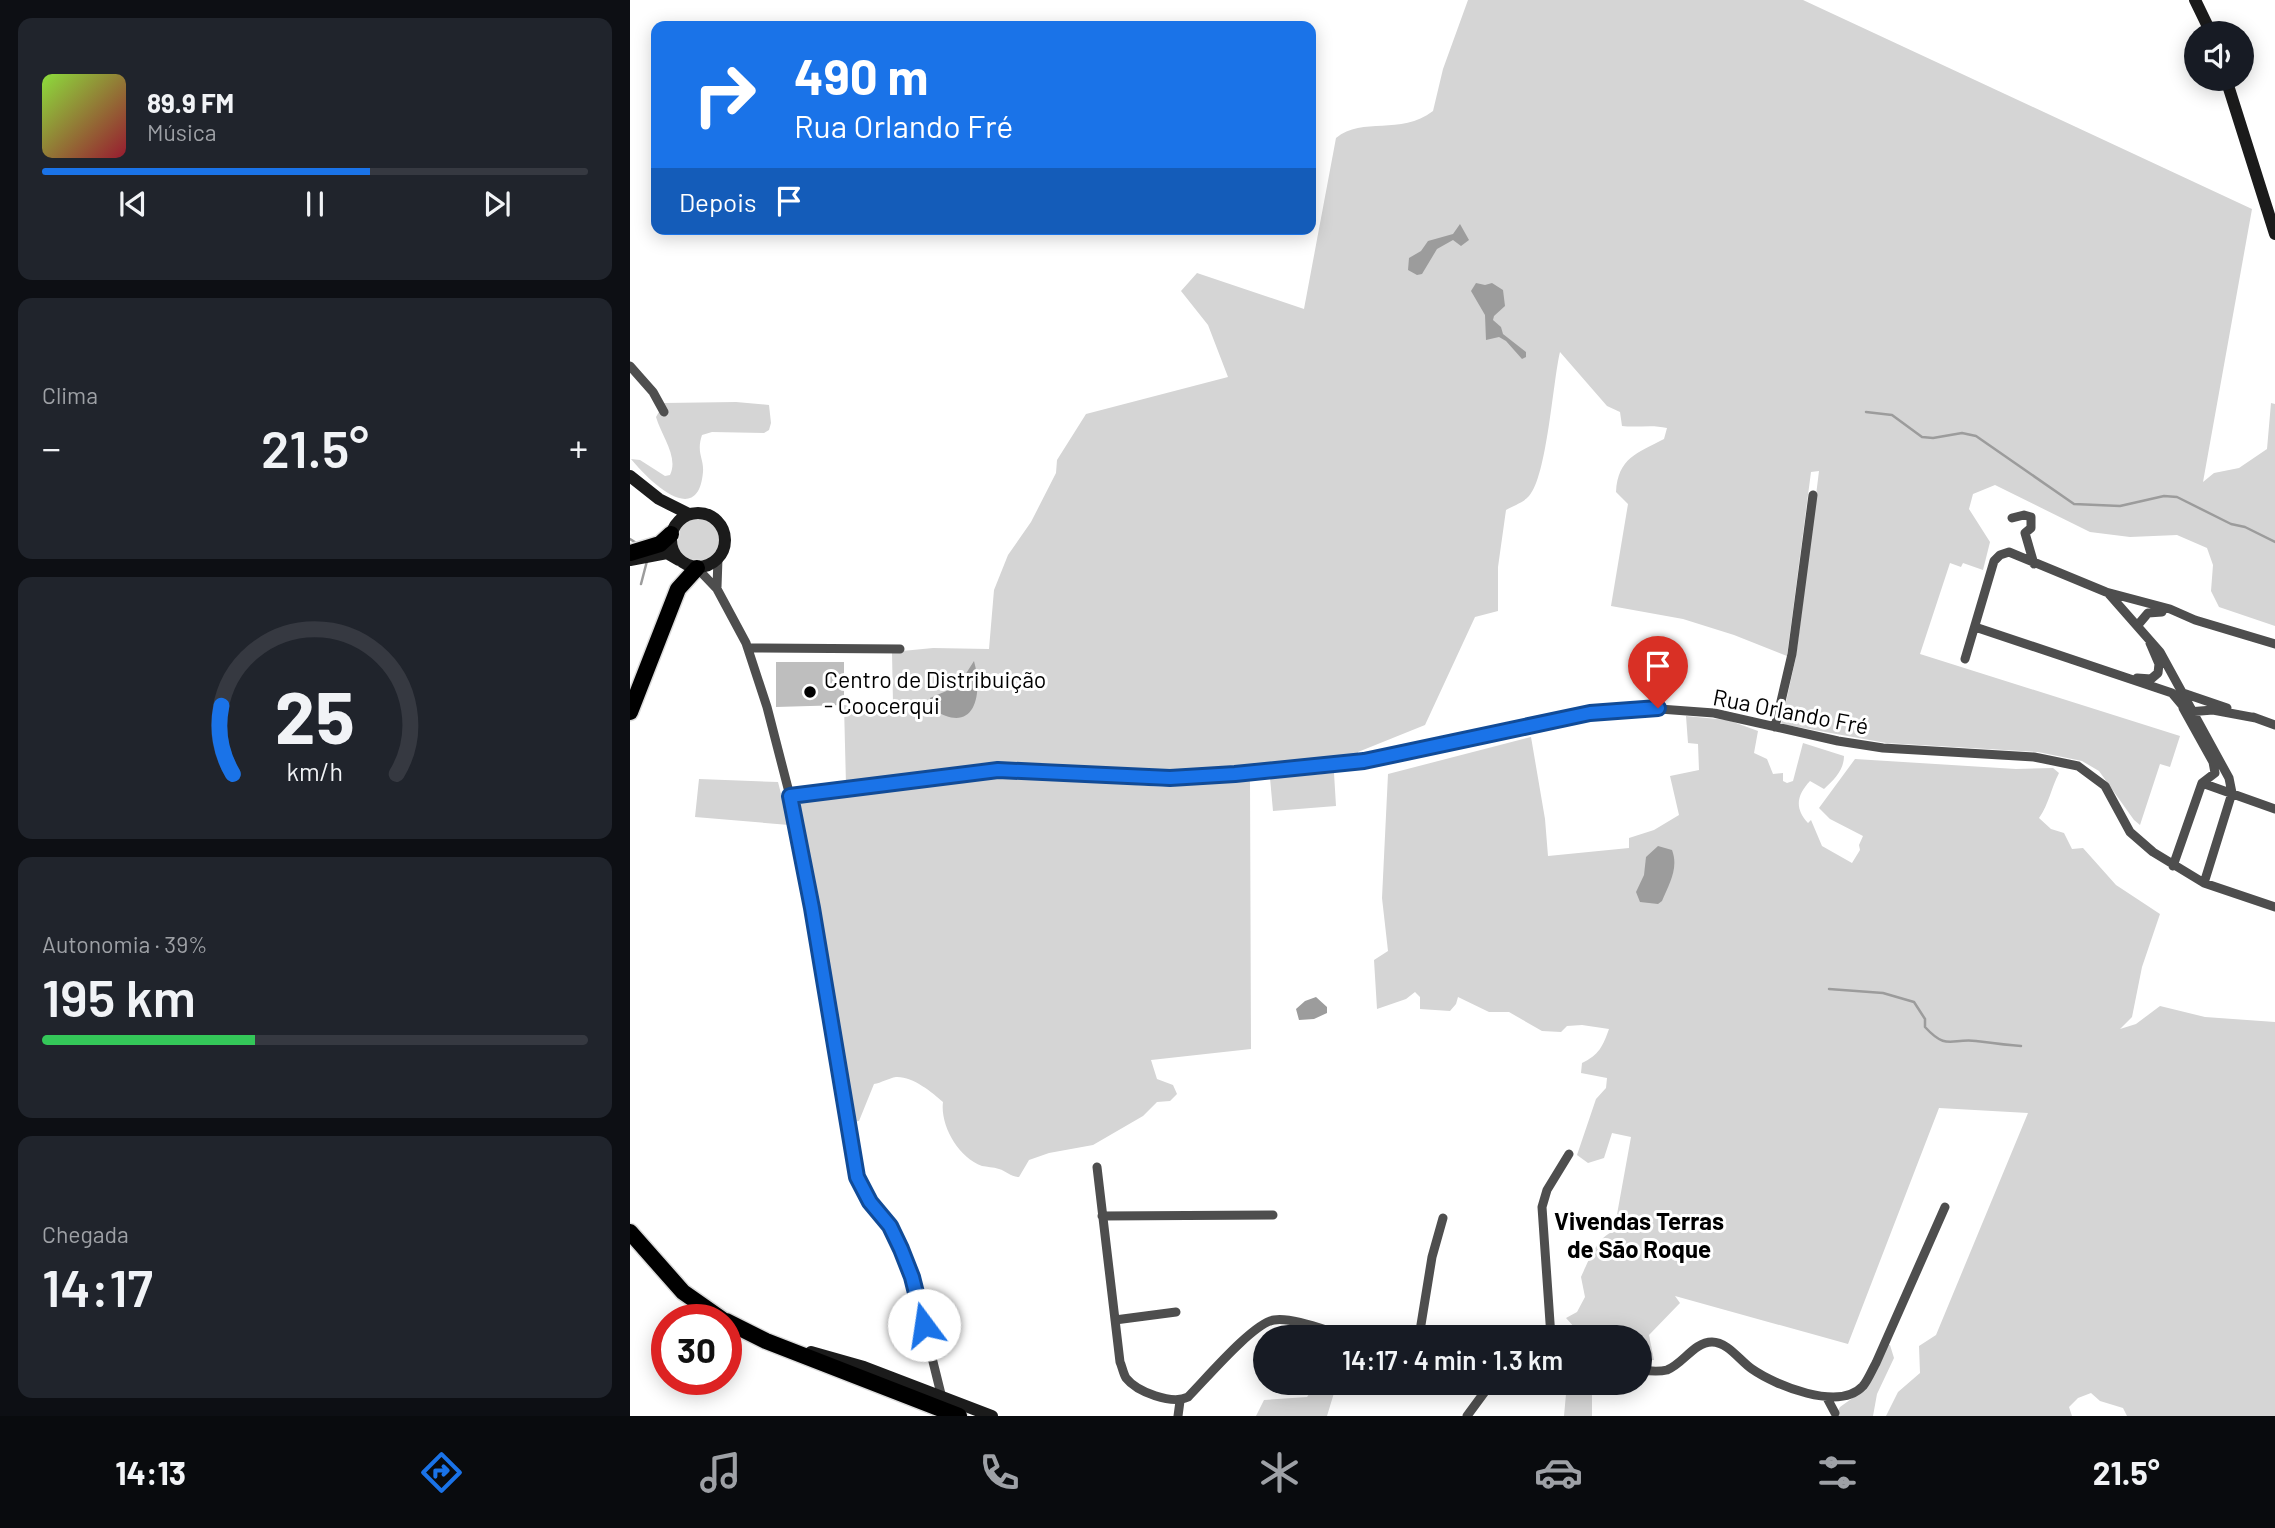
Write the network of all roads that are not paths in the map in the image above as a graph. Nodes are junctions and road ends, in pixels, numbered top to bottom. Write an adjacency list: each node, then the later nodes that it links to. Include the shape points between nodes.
1 (2195, 0): 2 (street)
2 (2205, 21)
3 (2230, 91): 4 (street)
4 (2275, 234)
5 (630, 366): 6 (street)
6 (664, 412)
7 (630, 476): 9 (street)
8 (1813, 495): 38 (street, via 1792,654)
9 (659, 499): 10 (street); 12 (street)
10 (689, 514): 12 (street); 14 (street, via 710,516 721,526 725,542)
11 (2012, 518): 16 (street, via 2031,517 2031,528 2025,533)
12 (671, 534): 13 (highway); 15 (street)
13 (638, 556): 15 (street, via 667,553)
14 (718, 558): 17 (street); 18 (street)
15 (680, 561): 17 (street)
16 (2034, 564): 19 (street); 22 (street, via 2015,553 2003,553 1994,561)
17 (697, 568): 18 (street); 34 (highway, via 678,589)
18 (717, 589): 25 (street)
19 (2106, 592): 20 (street); 21 (street)
20 (2195, 620): 21 (street, via 2153,611); 24 (street)
21 (2137, 625): 23 (street)
22 (1975, 628): 27 (street); 28 (street)
23 (2149, 639): 29 (street, via 2159,668); 30 (street)
24 (2275, 644)
25 (748, 648): 26 (street); 42 (street)
26 (900, 649)
27 (1965, 659)
28 (2112, 673): 29 (street); 32 (street, via 2172,693)
29 (2151, 679): 30 (street)
30 (2175, 681): 31 (street)
31 (2183, 693): 35 (street); 36 (street)
32 (2181, 706): 35 (street); 40 (street, via 2213,762 2215,773)
33 (2208, 711): 35 (street); 36 (street); 39 (street, via 2201,716)
34 (630, 712)
35 (2193, 713): 39 (street)
36 (2256, 718): 37 (street)
37 (2275, 725)
38 (1775, 727): 42 (street, Rua Orlando Fré, via 1714,713 1646,708 1590,713 1364,761 1170,778 998,770); 44 (street, Rua Orlando Fré, via 1883,748 2034,757 2078,766 2105,786 2130,832)
39 (2202, 729): 41 (street, via 2229,778)
40 (2202, 783): 41 (street); 44 (street)
41 (2232, 793): 43 (street); 45 (street)
42 (790, 796): 69 (street, via 857,1177 890,1226 912,1277)
43 (2275, 809)
44 (2174, 866): 45 (street, Rua Orlando Fré)
45 (2203, 883): 46 (street, Rua Orlando Fré)
46 (2275, 907)
47 (1569, 1154): 62 (street, via 1542,1206)
48 (1097, 1167): 51 (street)
49 (1945, 1207): 70 (street, via 1863,1387)
50 (1273, 1215): 51 (street)
51 (1102, 1216): 58 (street)
52 (1443, 1218): 61 (street)
53 (630, 1232): 56 (highway, via 683,1292)
54 (630, 1248): 55 (highway)
55 (684, 1304)
56 (701, 1304)
57 (1176, 1312): 58 (street)
58 (1115, 1320): 71 (street, via 1126,1377 1161,1397)
59 (1262, 1325): 60 (street, via 1274,1320)
60 (1305, 1325)
61 (1421, 1325)
62 (1550, 1325)
63 (742, 1329): 66 (highway)
64 (1253, 1334): 71 (street)
65 (742, 1341): 73 (highway)
66 (766, 1341): 69 (street, via 864,1367); 74 (highway)
67 (1652, 1370): 70 (street, via 1667,1370 1711,1342 1727,1348 1770,1380)
68 (1482, 1395): 77 (street)
69 (942, 1398): 75 (street)
70 (1827, 1398): 72 (street)
71 (1180, 1401): 76 (street)
72 (1835, 1413)
73 (931, 1416)
74 (959, 1416)
75 (992, 1416)
76 (1178, 1416)
77 (1467, 1416)

